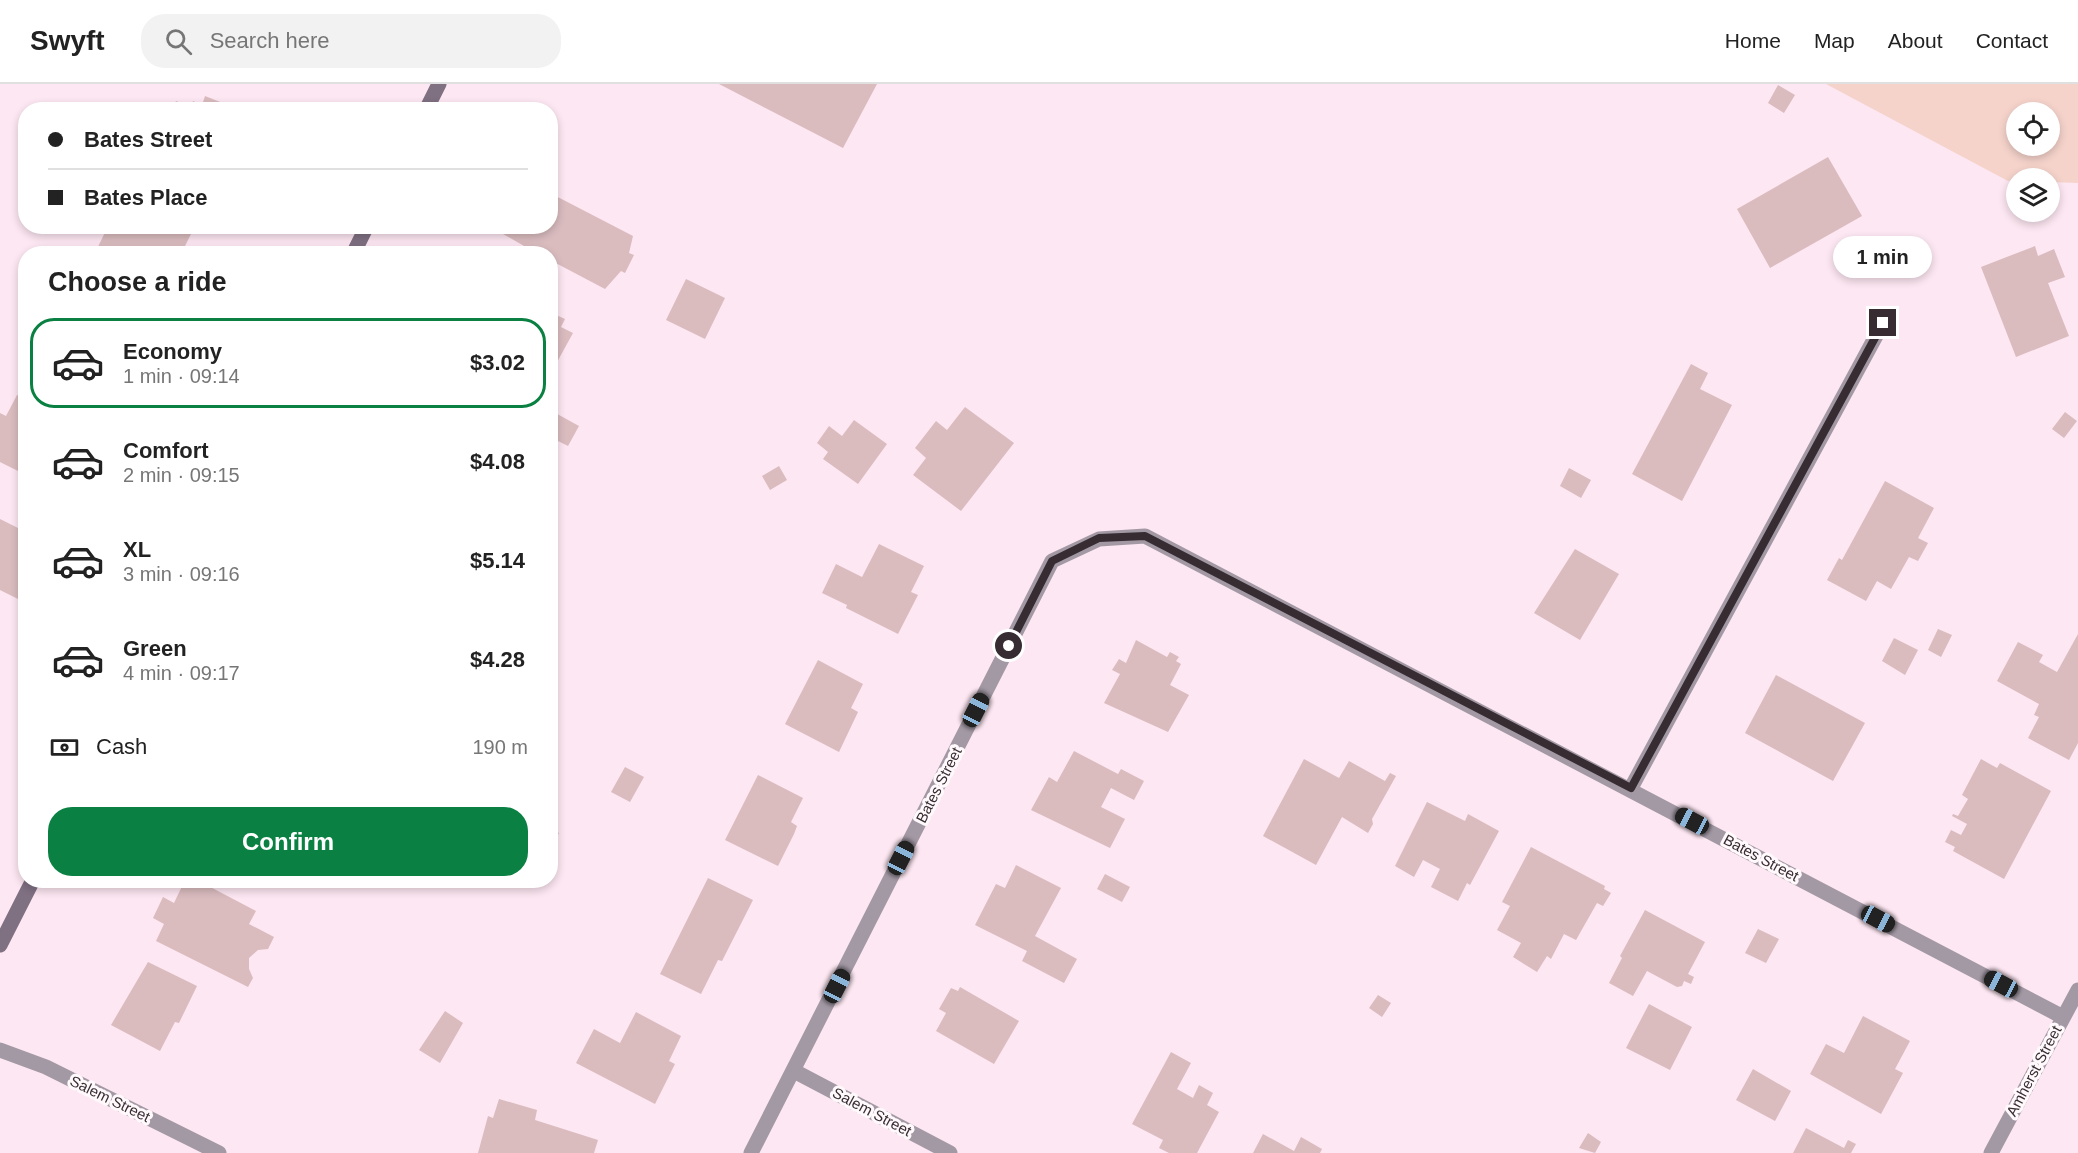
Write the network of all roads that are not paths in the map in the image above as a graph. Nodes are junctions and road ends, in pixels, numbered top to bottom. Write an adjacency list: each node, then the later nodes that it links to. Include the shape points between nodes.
1 (439, 84): 2 (main road)
2 (430, 102)
3 (1883, 323): 4 (street)
4 (1631, 788): 8 (street, Bates Street); 10 (street, Bates Street, via 1145,536 1099,538 1052,561)
5 (29, 888): 6 (main road)
6 (0, 945)
7 (2078, 990): 8 (street, Amherst Street)
8 (2063, 1017): 14 (street, Amherst Street)
9 (0, 1050): 11 (street, Salem Street, via 45,1067)
10 (794, 1071): 12 (street, Bates Street); 13 (street, Salem Street)
11 (219, 1153)
12 (752, 1153)
13 (950, 1153)
14 (1990, 1153)

